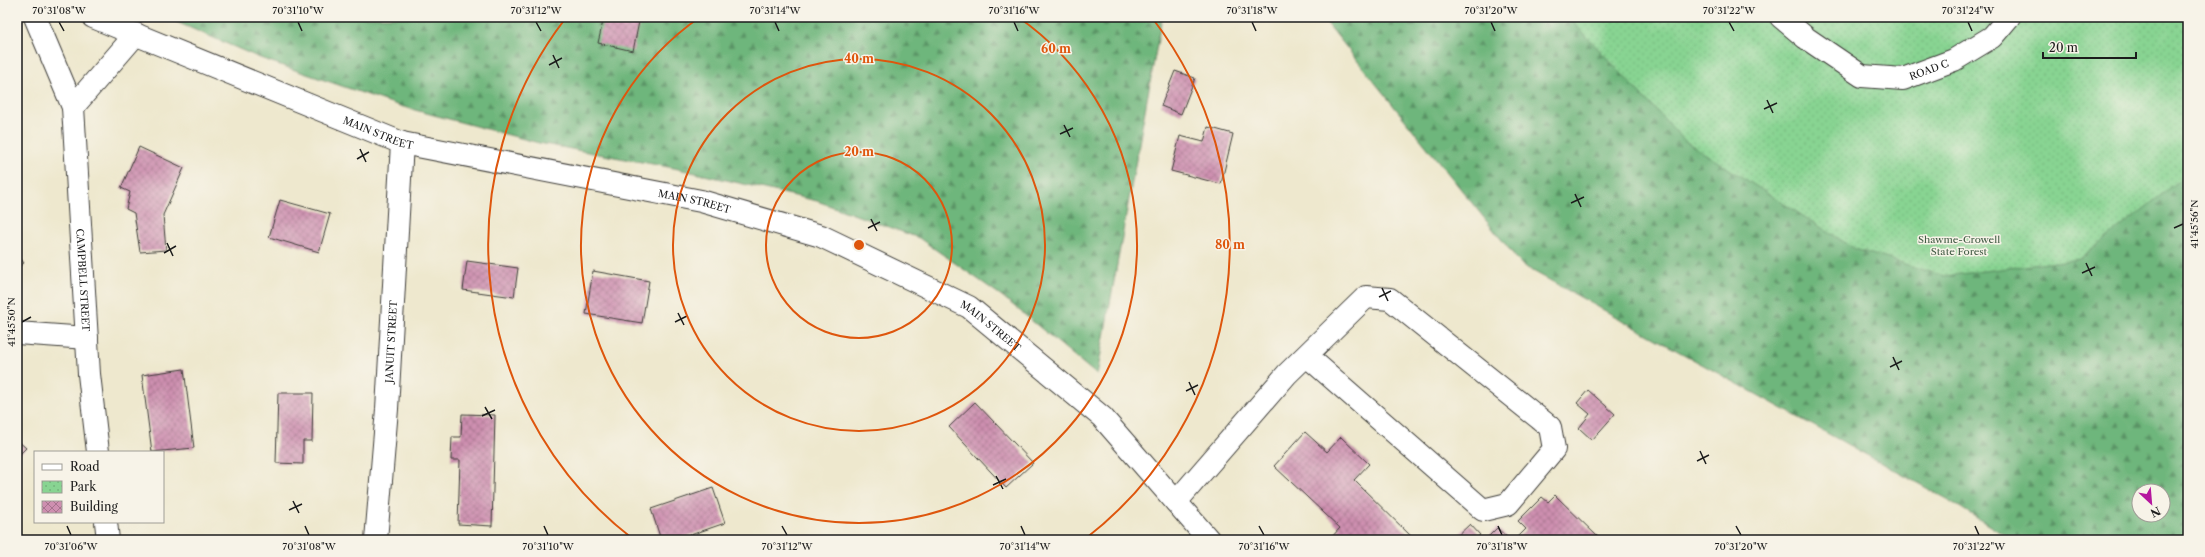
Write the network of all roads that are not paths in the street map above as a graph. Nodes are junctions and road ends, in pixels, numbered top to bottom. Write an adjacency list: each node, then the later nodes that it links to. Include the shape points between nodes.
1 (35, 17): 6 (main road, CAMPBELL STREET)
2 (93, 17): 5 (main road, MAIN STREET)
3 (1781, 17): 4 (main road, ROAD C, via 1806,38 1862,76 1903,79 1954,60 1992,37)
4 (2009, 17)
5 (136, 34): 6 (main road); 7 (main road, MAIN STREET)
6 (73, 107): 9 (main road, CAMPBELL STREET)
7 (402, 143): 12 (main road, MAIN STREET, via 701,201 821,236 969,307 1102,417); 15 (main road, JANUIT STREET, via 387,409)
8 (17, 333): 9 (main road)
9 (87, 338): 11 (main road, CAMPBELL STREET)
10 (1307, 356): 10 (main road, via 1366,297 1390,299 1550,427 1554,449 1508,504 1483,510); 12 (main road, via 1287,374)
11 (98, 451)
12 (1176, 502): 16 (main road, MAIN STREET)
13 (106, 523): 14 (main road)
14 (108, 540)
15 (376, 540)
16 (1209, 540)

